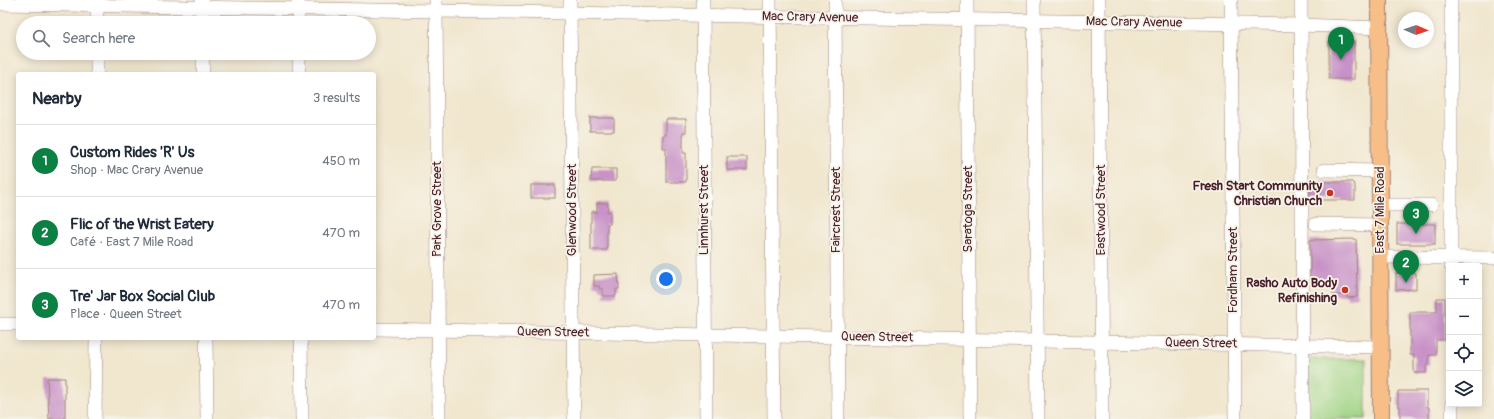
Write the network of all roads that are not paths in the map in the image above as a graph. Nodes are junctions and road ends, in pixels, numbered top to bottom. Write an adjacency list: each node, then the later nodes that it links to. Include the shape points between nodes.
1 (703, 0): 17 (street, Linnhurst Street)
2 (770, 0): 21 (street)
3 (835, 0): 22 (street, Faircrest Street)
4 (967, 0): 23 (street, Saratoga Street)
5 (1034, 0): 24 (street)
6 (1099, 0): 25 (street, Eastwood Street)
7 (1231, 0): 26 (street, Fordham Street)
8 (1301, 0): 27 (street)
9 (1379, 0): 28 (main road, East 7 Mile Road)
10 (1451, 0): 43 (street)
11 (97, 3): 12 (street, Mac Crary Avenue); 13 (street, Mac Crary Avenue); 18 (street)
12 (202, 3): 14 (street, Mac Crary Avenue); 19 (street)
13 (0, 4)
14 (298, 4): 15 (street, Mac Crary Avenue); 20 (street)
15 (436, 5): 16 (street, Mac Crary Avenue); 47 (street, Park Grove Street)
16 (570, 6): 17 (street, Mac Crary Avenue); 48 (street, Glenwood Street)
17 (703, 15): 21 (street, Mac Crary Avenue); 49 (street, Linnhurst Street)
18 (97, 16)
19 (202, 16)
20 (298, 16)
21 (771, 16): 22 (street, Mac Crary Avenue); 50 (street)
22 (835, 18): 23 (street, Mac Crary Avenue); 51 (street, Faircrest Street)
23 (967, 20): 24 (street, Mac Crary Avenue); 52 (street, Saratoga Street)
24 (1034, 21): 25 (street, Mac Crary Avenue); 56 (street)
25 (1100, 22): 26 (street, Mac Crary Avenue); 57 (street, Eastwood Street)
26 (1231, 24): 27 (street, Mac Crary Avenue); 58 (street, Fordham Street)
27 (1301, 25): 28 (street, Mac Crary Avenue); 59 (street)
28 (1379, 28): 36 (main road, East 7 Mile Road)
29 (97, 60): 32 (street)
30 (203, 60): 33 (street)
31 (299, 60): 34 (street)
32 (97, 72)
33 (203, 72)
34 (299, 72)
35 (1324, 170): 36 (street)
36 (1380, 171): 37 (main road, East 7 Mile Road)
37 (1380, 205): 38 (street); 40 (main road, East 7 Mile Road)
38 (1431, 205)
39 (1316, 224): 40 (street)
40 (1380, 225): 41 (main road, East 7 Mile Road)
41 (1380, 257): 43 (street); 60 (main road, East 7 Mile Road)
42 (1494, 258): 43 (street)
43 (1451, 262)
44 (0, 324): 45 (street)
45 (16, 324)
46 (376, 329): 47 (street, Queen Street)
47 (438, 330): 48 (street, Queen Street); 65 (street, Park Grove Street)
48 (573, 332): 49 (street, Queen Street); 66 (street, Glenwood Street)
49 (705, 334): 50 (street, Queen Street); 67 (street, Linnhurst Street)
50 (773, 335): 51 (street, Queen Street); 68 (street)
51 (837, 336): 52 (street, Queen Street); 69 (street, Faircrest Street)
52 (970, 339): 56 (street, Queen Street); 70 (street, Saratoga Street)
53 (96, 340): 62 (street)
54 (206, 340): 63 (street)
55 (301, 340): 64 (street)
56 (1038, 340): 57 (street, Queen Street); 71 (street)
57 (1102, 341): 58 (street, Queen Street); 72 (street, Eastwood Street)
58 (1234, 344): 59 (street, Queen Street); 73 (street, Fordham Street)
59 (1303, 346): 60 (street, Queen Street); 74 (street)
60 (1381, 347): 75 (main road, East 7 Mile Road)
61 (1452, 407): 76 (street)
62 (95, 419)
63 (207, 419)
64 (302, 419)
65 (439, 419)
66 (574, 419)
67 (706, 419)
68 (774, 419)
69 (838, 419)
70 (970, 419)
71 (1038, 419)
72 (1102, 419)
73 (1235, 419)
74 (1303, 419)
75 (1381, 419)
76 (1452, 419)

